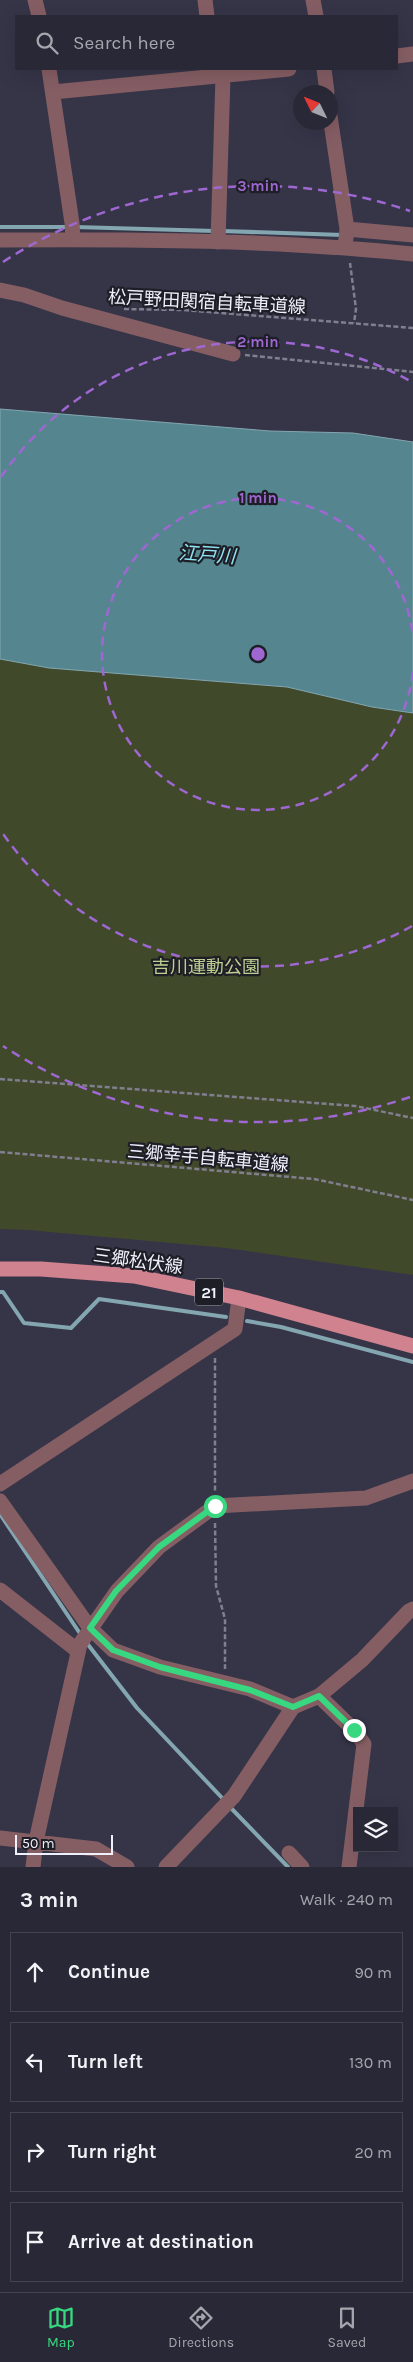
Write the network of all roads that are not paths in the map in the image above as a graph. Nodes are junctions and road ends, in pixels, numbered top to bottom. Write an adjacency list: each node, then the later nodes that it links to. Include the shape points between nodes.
1 (35, 0): 4 (street)
2 (205, 0): 5 (street)
3 (313, 0): 6 (street)
4 (39, 15)
5 (207, 15)
6 (316, 15)
7 (413, 54): 8 (street)
8 (398, 56)
9 (49, 70): 14 (street)
10 (275, 70): 12 (street)
11 (324, 70): 13 (street)
12 (217, 74): 14 (street); 20 (street)
13 (326, 85)
14 (53, 92): 19 (street)
15 (332, 130): 16 (street)
16 (346, 229): 17 (street); 21 (street)
17 (413, 235)
18 (0, 240): 19 (street)
19 (73, 240): 20 (street)
20 (218, 242): 21 (street)
21 (349, 247): 22 (street)
22 (413, 254)
23 (0, 290): 24 (street)
24 (233, 354)
25 (0, 1269): 26 (main road, 三郷松伏線 / 21, via 134,1276)
26 (239, 1298): 27 (main road, 三郷松伏線 / 21); 29 (street, via 235,1329)
27 (413, 1346)
28 (413, 1481): 33 (street, via 366,1498 215,1506 159,1547 116,1591)
29 (0, 1484)
30 (0, 1501): 33 (street)
31 (0, 1590): 34 (street)
32 (413, 1610): 35 (street)
33 (90, 1628): 34 (street); 36 (street, via 113,1650 160,1667 250,1690)
34 (78, 1651): 38 (street)
35 (319, 1696): 36 (street); 44 (street, via 364,1744)
36 (293, 1707): 42 (street, via 234,1796)
37 (0, 1838): 38 (street)
38 (36, 1841): 40 (street); 41 (street, via 96,1849)
39 (289, 1853): 43 (street)
40 (33, 1867)
41 (127, 1867)
42 (166, 1867)
43 (302, 1867)
44 (349, 1867)

